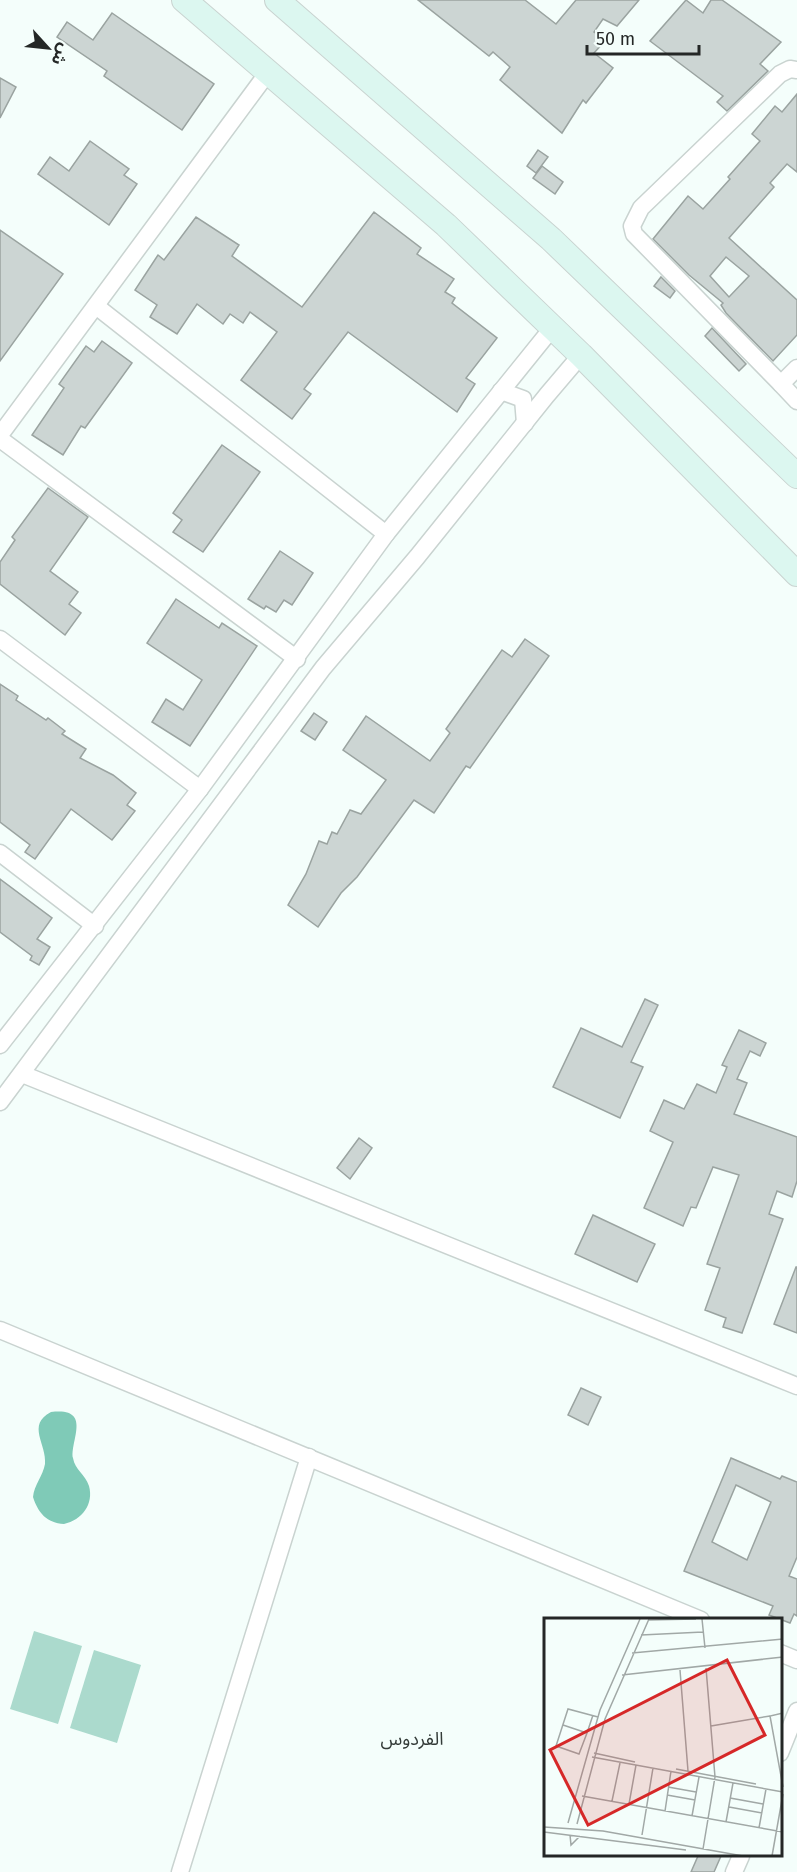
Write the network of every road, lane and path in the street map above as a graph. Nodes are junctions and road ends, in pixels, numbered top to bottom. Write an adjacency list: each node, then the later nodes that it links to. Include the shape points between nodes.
1 (184, 0): 4 (street)
2 (277, 0): 14 (street, via 551,239)
3 (797, 70): 9 (street, via 790,69 772,82 641,208 632,226 634,234)
4 (269, 71): 5 (street); 6 (street, via 446,225)
5 (96, 306): 13 (street); 15 (street)
6 (553, 327): 7 (street); 10 (street)
7 (581, 355): 12 (street); 16 (street)
8 (797, 368): 9 (street)
9 (781, 384): 11 (street)
10 (501, 391): 12 (street, via 522,399); 15 (street)
11 (797, 401)
12 (525, 423): 23 (street, via 323,668)
13 (0, 437): 18 (street)
14 (797, 476)
15 (386, 534): 18 (street)
16 (797, 574)
17 (0, 639): 19 (street)
18 (297, 659): 19 (street)
19 (200, 789): 21 (street)
20 (0, 852): 21 (street)
21 (95, 926): 22 (street)
22 (0, 1045)
23 (22, 1074): 24 (street); 26 (street)
24 (0, 1102)
25 (0, 1330): 27 (street)
26 (797, 1386)
27 (309, 1457): 28 (street); 34 (street)
28 (696, 1618)
29 (782, 1654): 30 (street)
30 (797, 1660)
31 (797, 1711): 32 (street)
32 (782, 1748)
33 (741, 1857): 35 (street)
34 (180, 1872)
35 (734, 1872)

